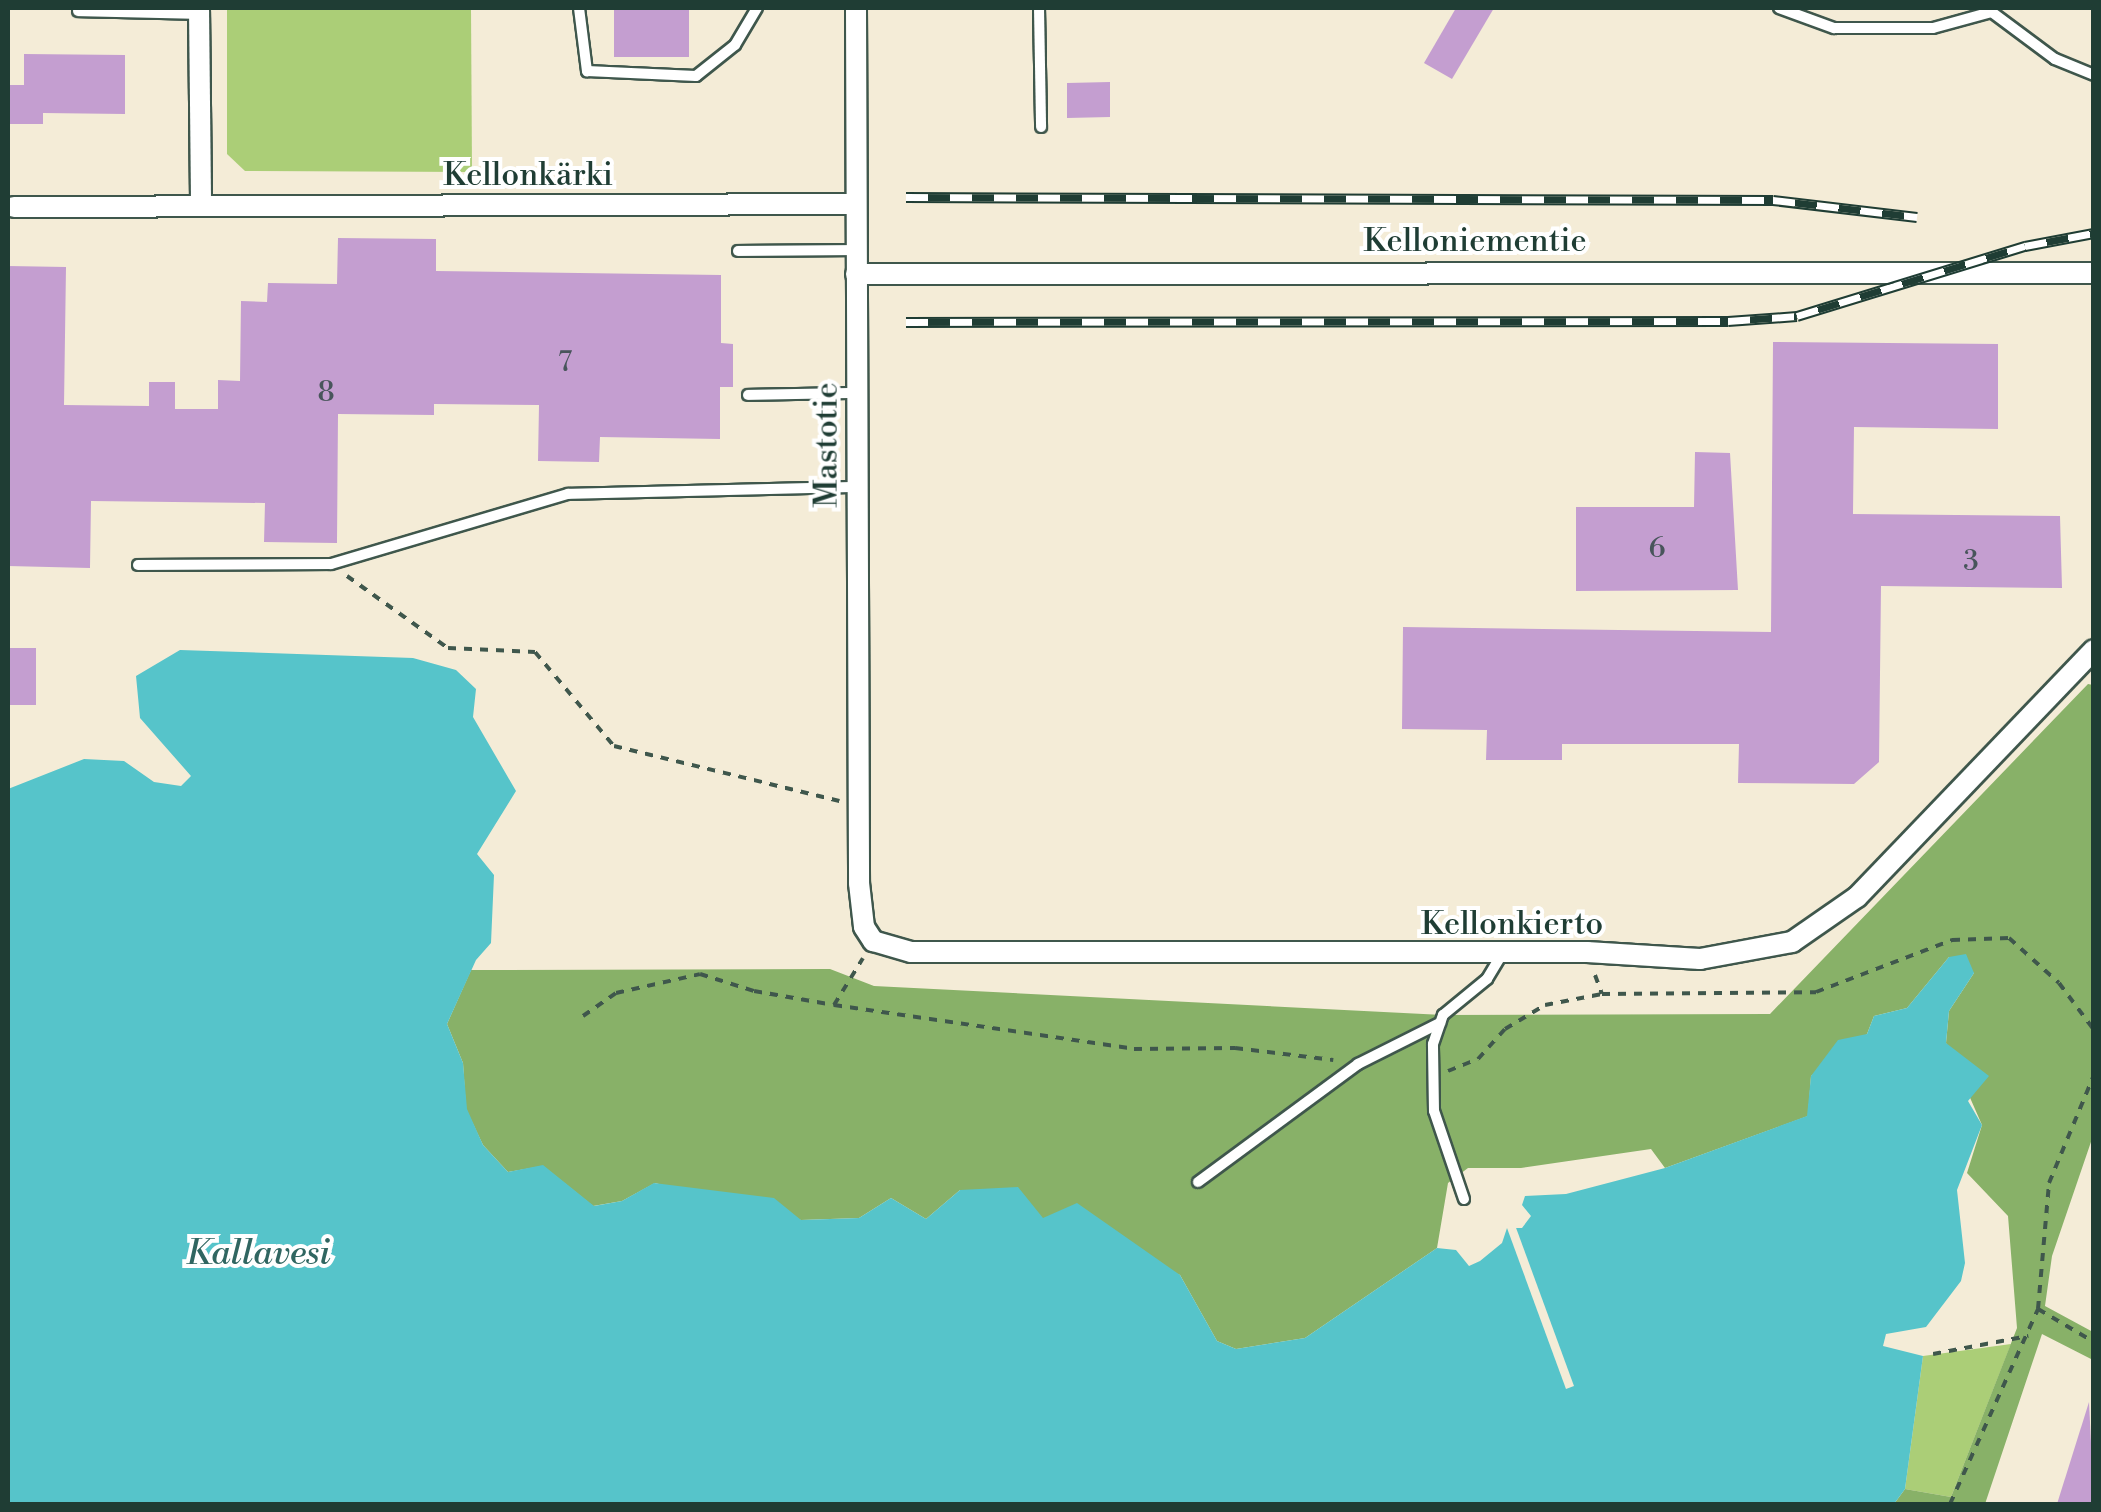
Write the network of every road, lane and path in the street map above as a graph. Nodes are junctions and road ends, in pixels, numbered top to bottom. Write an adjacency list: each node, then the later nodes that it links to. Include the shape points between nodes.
1 (580, 8): 2 (lane, via 580,57 587,71 641,76 696,76 712,68)
2 (757, 8)
3 (847, 8): 4 (lane)
4 (856, 8): 12 (street, Mastotie)
5 (1039, 8): 11 (lane)
6 (1779, 8): 7 (lane, via 1834,28 1933,28)
7 (1989, 10): 10 (lane, via 2056,58)
8 (78, 11): 9 (lane)
9 (199, 11): 14 (street)
10 (2094, 75)
11 (1040, 127)
12 (856, 204): 14 (street, Kellonkärki); 15 (street, Mastotie)
13 (14, 206): 14 (street, Kellonkärki)
14 (200, 206)
15 (856, 250): 16 (lane); 17 (street, Mastotie)
16 (738, 251)
17 (856, 274): 18 (street, Kelloniementie); 19 (street, Mastotie)
18 (2094, 274)
19 (857, 393): 20 (lane); 21 (street, Mastotie)
20 (748, 394)
21 (857, 487): 22 (lane, via 568,494); 25 (street, Mastotie)
22 (331, 564): 23 (lane); 25 (path, via 448,648 536,652 614,746)
23 (138, 565)
24 (2094, 650): 27 (street, Kellonkierto, via 1857,897 1792,942 1700,959)
25 (858, 806): 26 (street, Mastotie, via 858,883 864,927)
26 (873, 941): 27 (street, Kellonkierto, via 911,952); 28 (path)
27 (1502, 954): 30 (lane, via 1487,979 1458,999)
28 (834, 1005): 29 (path, via 754,992 700,974 616,993); 32 (path, via 1134,1049 1235,1048)
29 (583, 1016)
30 (1440, 1023): 32 (lane); 34 (lane)
31 (2094, 1030): 34 (path, via 2059,982 2009,938 1952,940 1816,992 1602,994 1545,1004 1504,1029 1478,1060)
32 (1358, 1064): 35 (lane)
33 (2094, 1075): 37 (path, via 2050,1183)
34 (1433, 1076): 36 (lane, via 1434,1111)
35 (1198, 1182)
36 (1464, 1199)
37 (2038, 1309): 38 (path); 39 (path)
38 (2028, 1336): 40 (path); 41 (path)
39 (2094, 1342)
40 (1933, 1354)
41 (1950, 1504)

